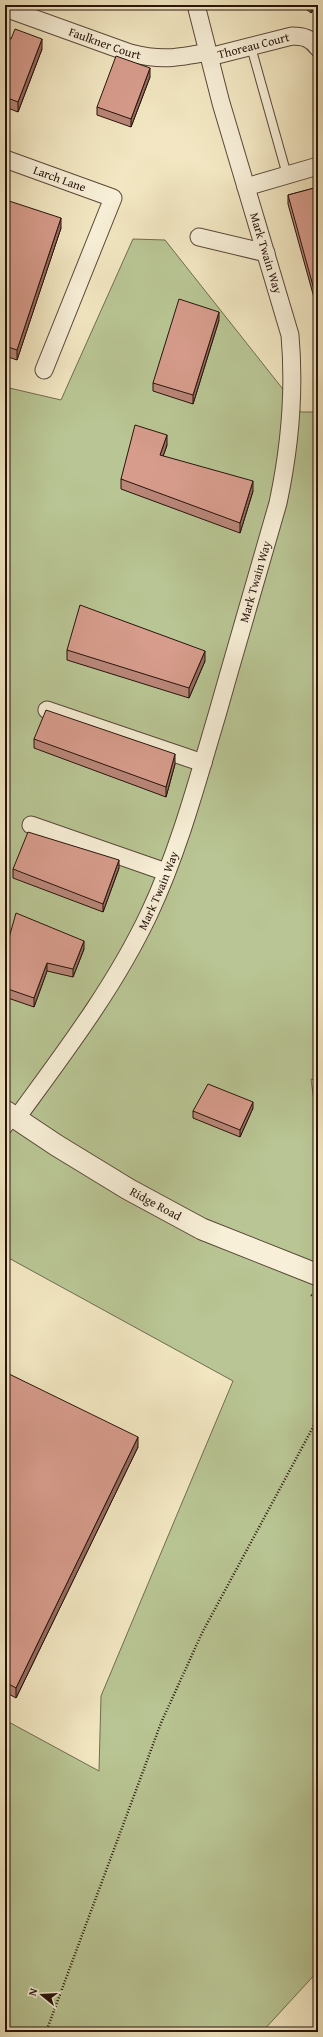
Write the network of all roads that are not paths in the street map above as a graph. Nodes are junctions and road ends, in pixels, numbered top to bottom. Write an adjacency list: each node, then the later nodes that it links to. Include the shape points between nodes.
1 (196, 5): 5 (street, Mark Twain Way)
2 (5, 8): 5 (street, Faulkner Court, via 149,58 173,59)
3 (251, 47): 4 (street, Thoreau Court, via 292,36 304,36); 5 (street, Thoreau Court); 8 (lane)
4 (318, 48)
5 (209, 55): 9 (street, Mark Twain Way)
6 (5, 159): 12 (street, Larch Lane, via 113,198)
7 (318, 166): 8 (street)
8 (287, 175): 9 (street)
9 (246, 187): 11 (street, Mark Twain Way)
10 (199, 237): 11 (street)
11 (266, 253): 14 (street, Mark Twain Way, via 290,335 292,411 287,462 278,503)
12 (44, 370)
13 (48, 710): 14 (street)
14 (203, 763): 16 (street, Mark Twain Way)
15 (31, 825): 16 (street)
16 (166, 872): 17 (street, Mark Twain Way, via 148,914 115,976 85,1024)
17 (9, 1121): 18 (street, Ridge Road, via 202,1229)
18 (318, 1275)

